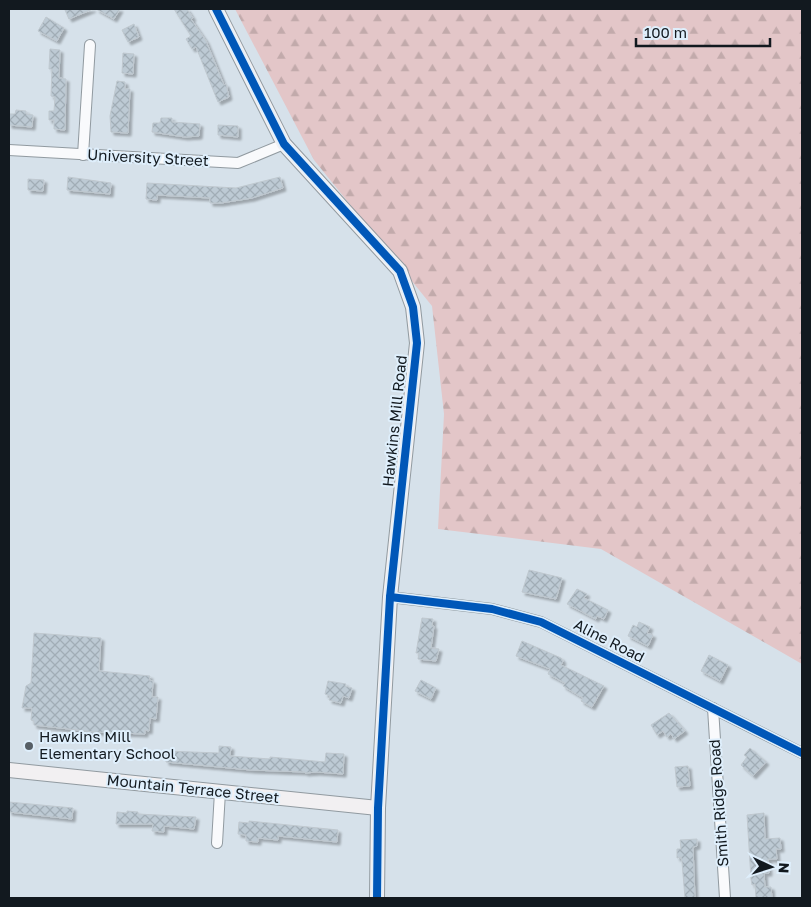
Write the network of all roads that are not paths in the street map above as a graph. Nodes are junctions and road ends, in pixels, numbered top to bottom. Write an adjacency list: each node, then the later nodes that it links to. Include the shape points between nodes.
1 (216, 9): 3 (street, Hawkins Mill Road)
2 (90, 45): 5 (street)
3 (284, 144): 5 (street, University Street, via 238,163); 6 (street, Hawkins Mill Road, via 400,271 414,307 417,343)
4 (9, 150): 5 (street, University Street)
5 (83, 154)
6 (390, 597): 7 (street, Aline Road, via 492,608 541,622); 11 (street, Hawkins Mill Road)
7 (712, 708): 8 (street, Aline Road); 14 (street, Smith Ridge Road)
8 (802, 753)
9 (9, 770): 10 (street, Mountain Terrace Street)
10 (220, 792): 11 (street, Mountain Terrace Street); 12 (street)
11 (378, 808): 13 (street, Hawkins Mill Road)
12 (216, 843)
13 (376, 898)
14 (725, 898)

